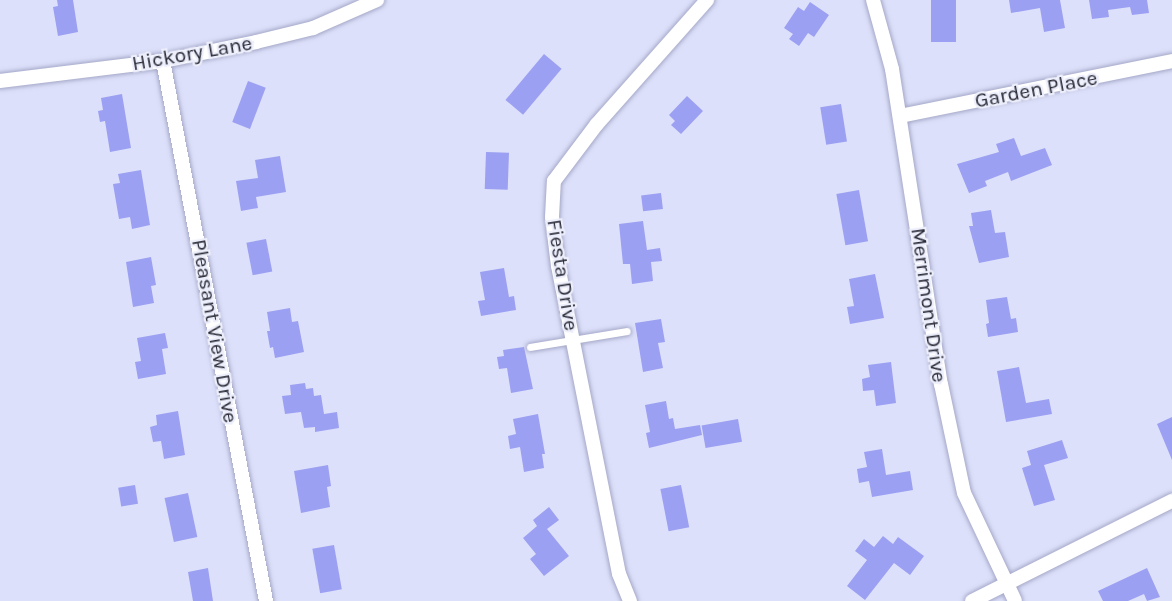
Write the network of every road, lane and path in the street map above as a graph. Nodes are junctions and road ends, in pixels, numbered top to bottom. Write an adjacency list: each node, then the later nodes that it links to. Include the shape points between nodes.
1 (377, 0): 4 (street, Hickory Lane, via 313,28)
2 (707, 0): 9 (street, Fiesta Drive, via 597,124 554,181 552,217)
3 (873, 0): 7 (street, Merrimont Drive)
4 (163, 61): 6 (street, Hickory Lane); 13 (street, Pleasant View Drive)
5 (1172, 61): 7 (street, Garden Place)
6 (0, 81)
7 (900, 116): 12 (street, Merrimont Drive, via 940,384 964,493)
8 (627, 331): 9 (lane)
9 (573, 338): 10 (lane); 14 (street, Fiesta Drive, via 619,574)
10 (530, 347)
11 (1172, 501): 12 (street)
12 (1006, 584): 15 (street); 16 (street, Merrimont Drive)
13 (266, 601)
14 (630, 601)
15 (972, 601)
16 (1015, 601)

